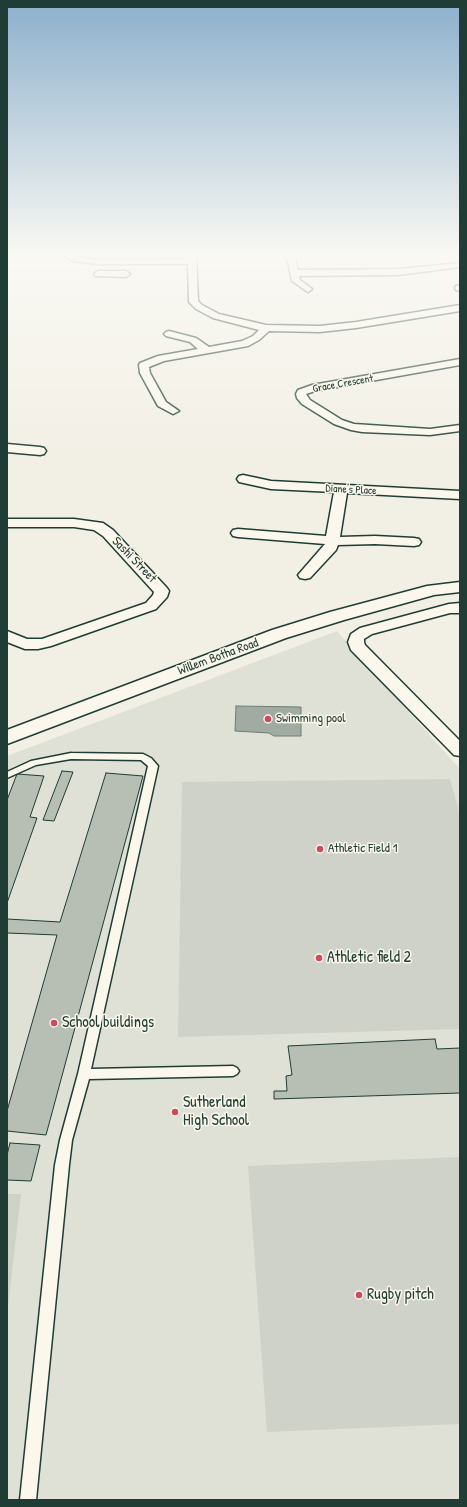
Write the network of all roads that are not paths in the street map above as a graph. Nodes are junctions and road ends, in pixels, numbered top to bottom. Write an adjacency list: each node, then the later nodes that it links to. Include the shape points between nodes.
1 (246, 323): 3 (street)
2 (362, 323): 3 (street, via 320,329)
3 (266, 328): 5 (street, via 245,344)
4 (169, 334): 5 (street, via 185,336)
5 (206, 350): 7 (street, via 162,358 144,365 145,373 162,404)
6 (460, 362): 8 (street, Grace Crescent, via 312,388 301,394 306,402 351,427 430,432)
7 (174, 410)
8 (460, 428)
9 (7, 448): 10 (street)
10 (40, 451)
11 (244, 479): 12 (street, Diane's Place, via 271,485)
12 (341, 490): 13 (street, Diane's Place); 17 (street)
13 (460, 495)
14 (7, 523): 23 (street, Sashi Street, via 74,523 98,526 108,533 162,591 151,606 45,643 25,644)
15 (238, 533): 17 (street)
16 (414, 542): 17 (street, via 375,540)
17 (332, 544): 18 (street)
18 (305, 575)
19 (460, 580): 21 (street, Willem Botha Road)
20 (460, 587): 21 (street, Willem Botha Road)
21 (433, 590): 24 (street, Willem Botha Road, via 278,634)
22 (460, 608): 25 (street, via 366,631 356,642 358,647)
23 (7, 636)
24 (7, 738)
25 (460, 751)
26 (7, 775): 28 (lane, via 34,763 71,756 143,757 153,766)
27 (233, 1071): 28 (lane)
28 (84, 1074): 29 (lane, via 66,1140 58,1191)
29 (28, 1500)

